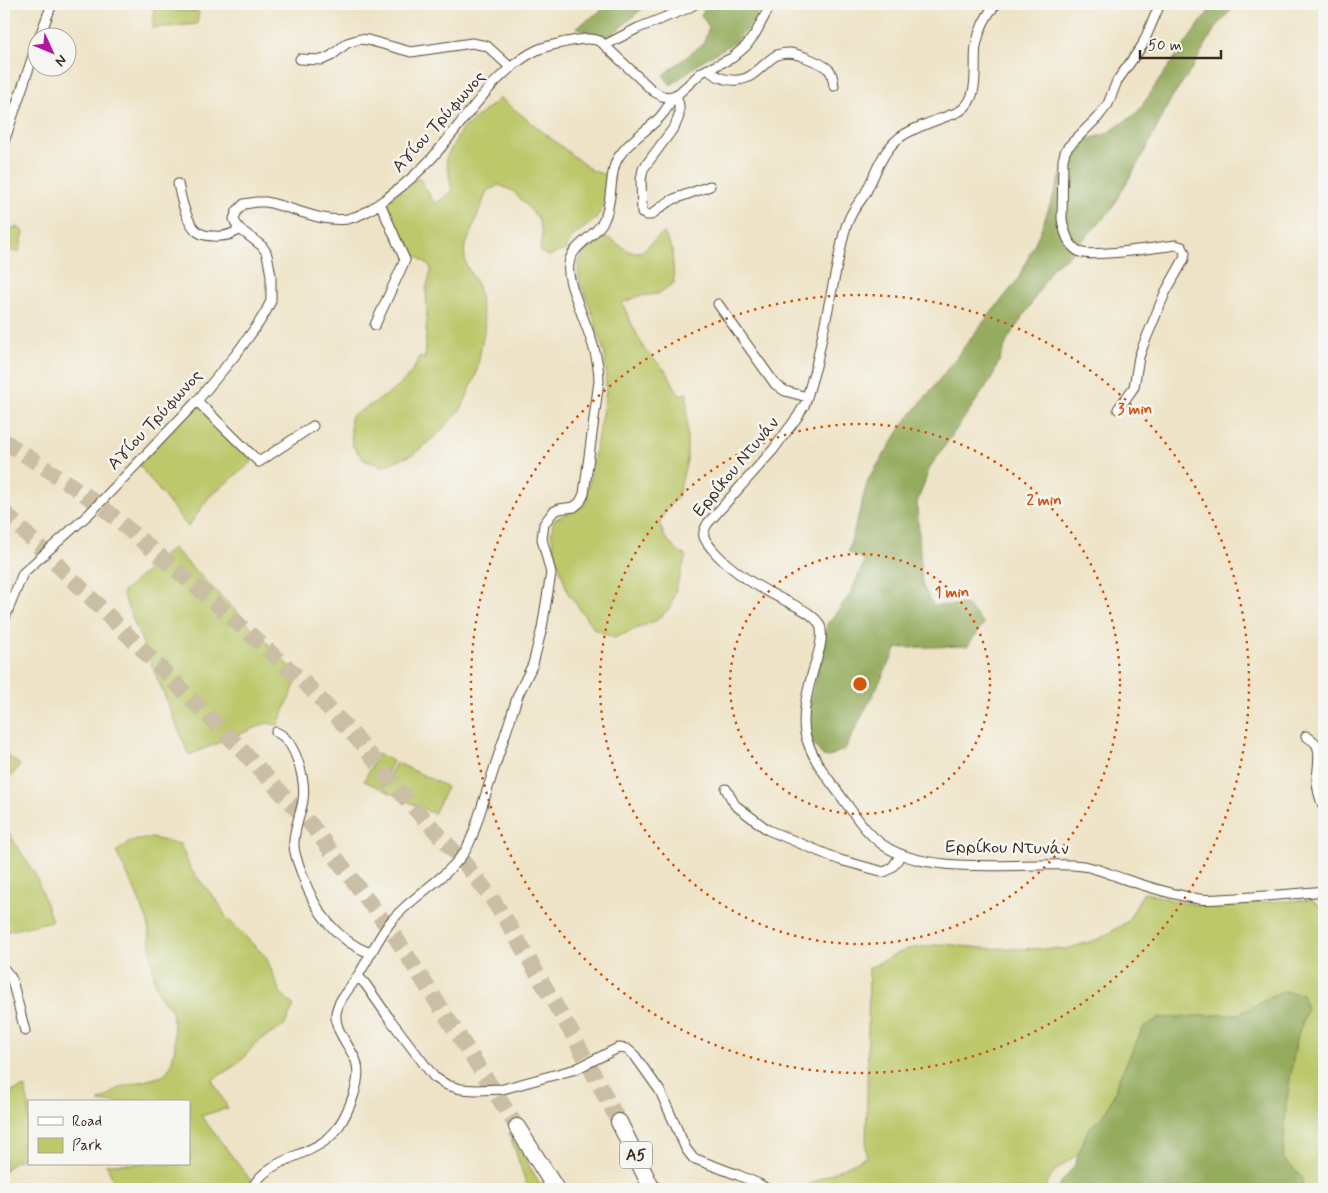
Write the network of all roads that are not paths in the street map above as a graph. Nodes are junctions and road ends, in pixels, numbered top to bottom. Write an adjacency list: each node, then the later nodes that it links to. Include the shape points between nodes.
1 (52, 4): 6 (street)
2 (695, 4): 7 (street)
3 (771, 4): 10 (street, via 746,46 732,58)
4 (996, 4): 21 (street, Ερρίκου Ντυνάν, via 978,38 974,88 964,108 913,130 892,144 847,223)
5 (1160, 4): 23 (street, via 1142,46 1117,81 1108,104 1068,146 1063,160 1063,226 1070,243 1079,252 1096,254 1176,245 1185,251 1183,262 1165,293 1139,356 1134,387)
6 (43, 28)
7 (605, 45): 9 (street, Αγίου Τρύφωνος, via 593,39 557,44 536,51); 13 (street, via 653,92 667,98)
8 (300, 59): 9 (street, via 322,60 347,43 360,39 411,52 472,43 487,46)
9 (511, 68): 17 (street, Αγίου Τρύφωνος, via 427,163)
10 (708, 68): 12 (street, via 715,75 739,80 753,75 775,56 791,53 828,68); 13 (street)
11 (28, 70): 14 (street)
12 (834, 86)
13 (674, 96): 16 (street, via 680,104 680,116 643,169 642,213 652,215 674,199); 32 (street, via 666,112 619,156 614,166 609,206 603,223 577,248 569,262 573,288 598,361 599,381 584,494 574,507 553,512 544,524 542,539 551,573 542,628 533,664 518,695 473,834 463,854 443,876 394,918)
14 (4, 141)
15 (178, 184): 18 (street, via 188,216 198,232 221,236)
16 (710, 186)
17 (380, 203): 18 (street, Αγίου Τρύφωνος, via 359,216 334,219 276,204 253,202 244,204 235,213 234,221); 20 (street, via 405,260)
18 (240, 229): 22 (street, Αγίου Τρύφωνος, via 266,252 271,300 249,338)
19 (718, 304): 21 (street, via 775,384 785,391)
20 (375, 325)
21 (807, 397): 30 (street, Ερρίκου Ντυνάν, via 780,442 712,518 703,535 719,558 733,570 807,612 820,626 821,642 805,709 808,743 862,824 873,837)
22 (197, 400): 24 (street, via 259,462); 25 (street, Αγίου Τρύφωνος, via 89,514 23,573)
23 (1118, 409)
24 (313, 426)
25 (4, 620)
26 (276, 732): 32 (street, via 292,746 302,781 303,799 294,842 295,855 306,885 316,907 332,927 350,943)
27 (1306, 736): 29 (street, via 1317,745 1317,789)
28 (726, 789): 30 (street, via 735,805 768,830 840,860 884,872 896,864)
29 (1324, 808)
30 (901, 854): 31 (street, Ερρίκου Ντυνάν, via 932,862 966,865 1084,866 1201,900)
31 (1324, 891)
32 (370, 953): 34 (street)
33 (4, 969): 35 (street, via 12,980)
34 (358, 976): 38 (street, via 336,1010 338,1028 358,1068 354,1092 344,1117 326,1140 268,1170); 41 (street, via 434,1077 461,1089 503,1089 576,1069 618,1048 627,1048 660,1091 693,1158)
35 (25, 1031)
36 (619, 1122): 40 (highway, Α5)
37 (517, 1127): 39 (highway)
38 (252, 1189)
39 (556, 1189)
40 (652, 1189)
41 (767, 1189)

